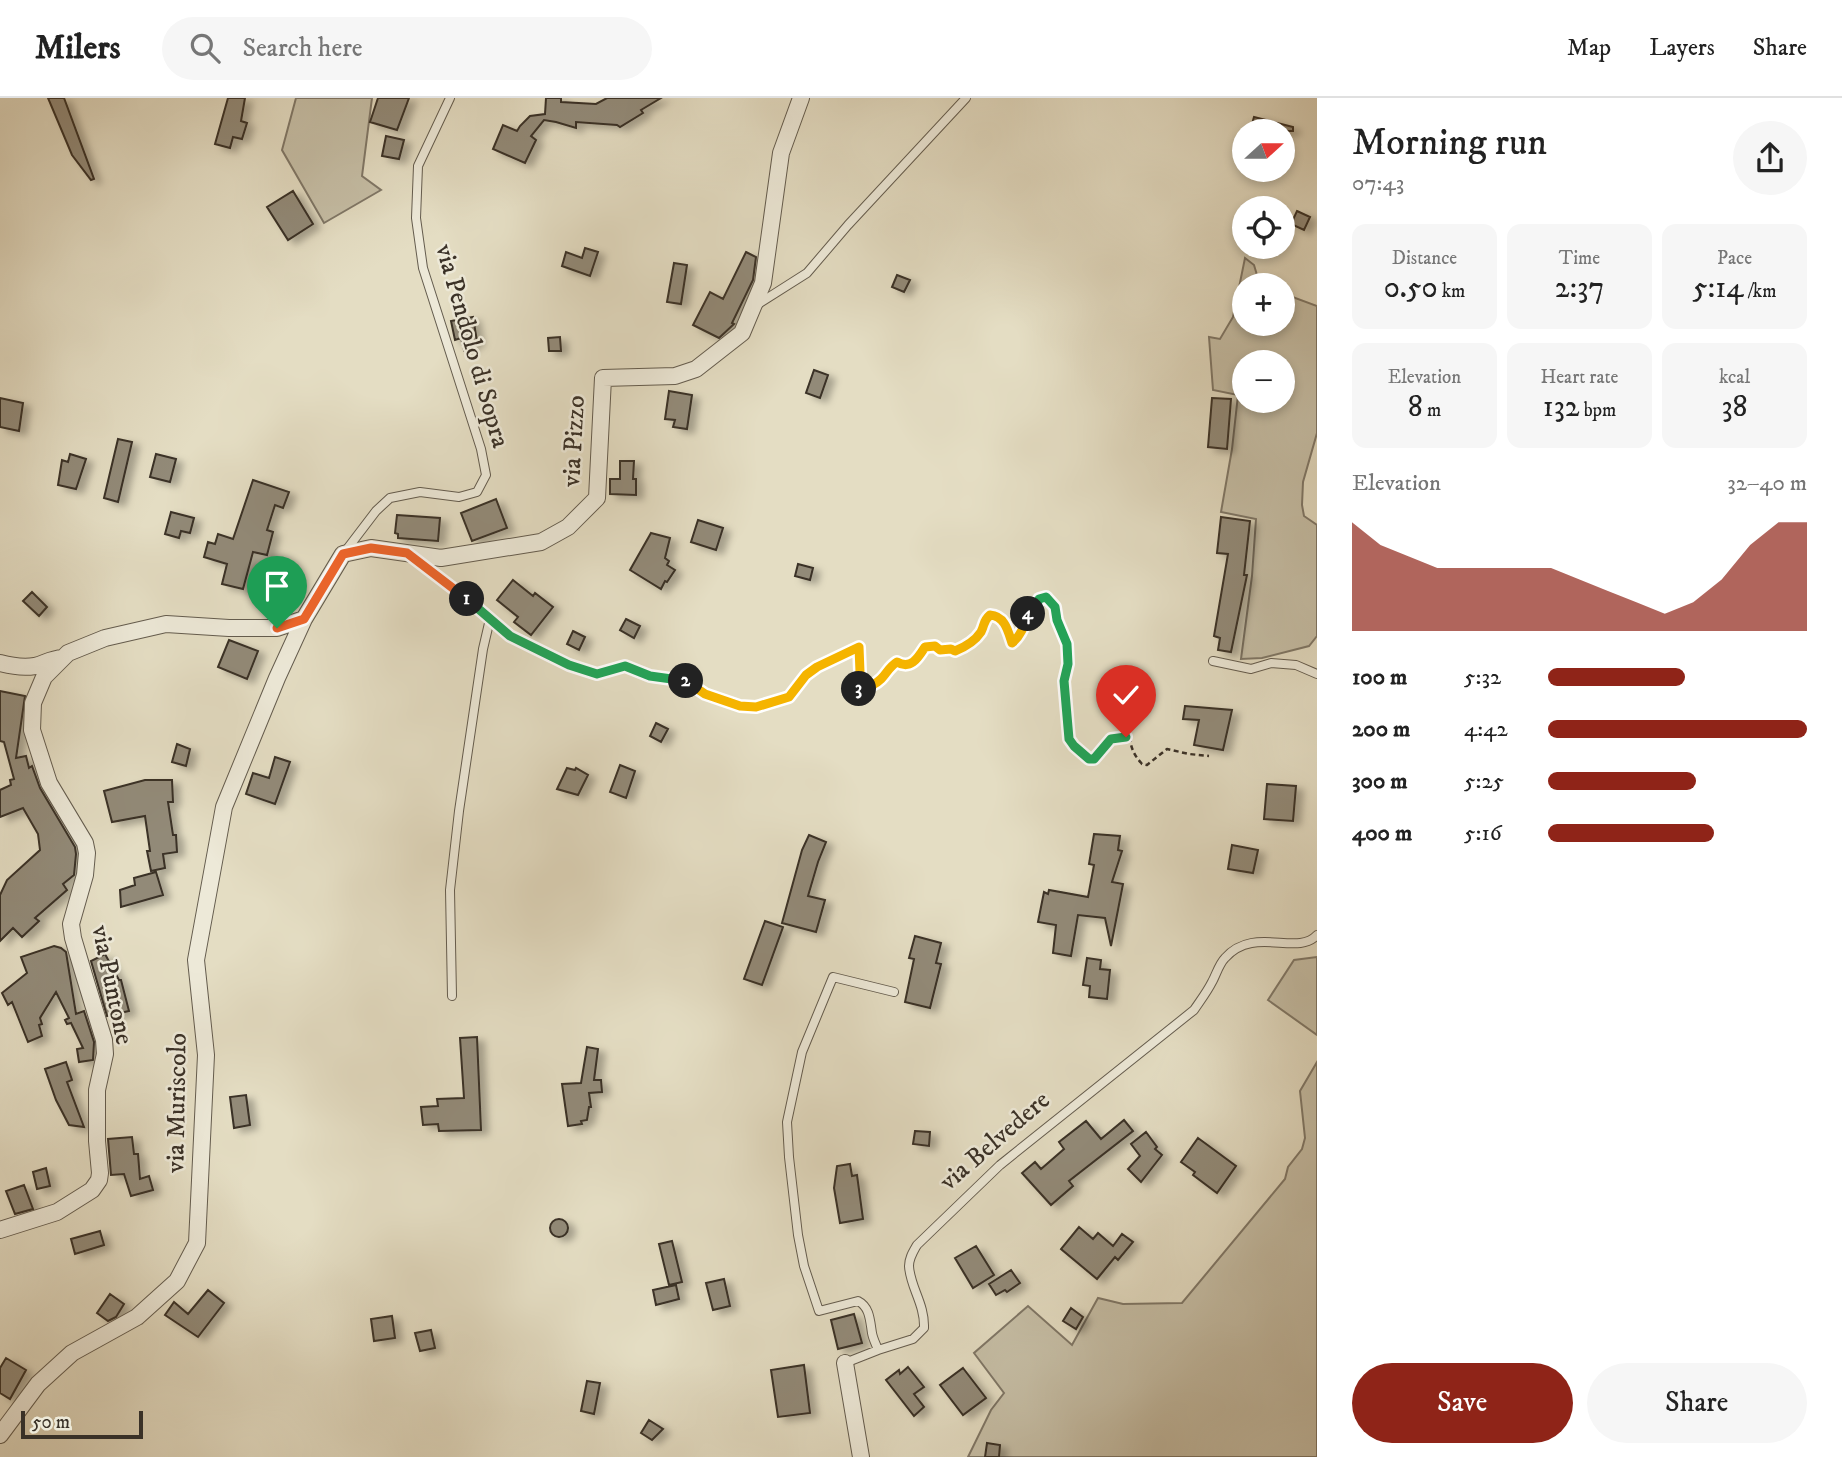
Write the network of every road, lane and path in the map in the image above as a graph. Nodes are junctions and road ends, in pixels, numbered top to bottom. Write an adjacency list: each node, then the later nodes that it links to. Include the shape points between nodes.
1 (450, 98): 6 (lane, via Pendolo di Sopra, via 418,166 415,218 423,268 486,475 477,492 459,497 419,492 390,498)
2 (801, 98): 4 (street, via Pizzo, via 782,153 763,282)
3 (966, 98): 4 (lane, via Pizzo, via 807,273)
4 (752, 309): 5 (street, via Pizzo, via 742,332 696,369 675,376 603,378 597,499 568,527 541,542 505,549 441,558)
5 (407, 553): 6 (street, via Pizzo, via 371,548); 8 (lane)
6 (343, 554): 7 (street)
7 (304, 619): 9 (street, via Puntone, via 277,628 166,624 105,638); 21 (street, via Muriscolo, via 224,807 196,960 206,1055 197,1242 177,1281 137,1317 72,1353 38,1384)
8 (490, 619): 13 (lane, via 510,636 578,668 597,674 625,666 650,676 686,681); 17 (lane, via 450,890)
9 (63, 658): 11 (street, via 23,667); 18 (street, via Puntone, via 44,677 33,703 32,730 49,783 87,853 72,924 104,1040 97,1090 100,1173 92,1190 57,1212)
10 (1213, 661): 12 (lane, via 1251,669 1271,663 1296,664)
11 (0, 663)
12 (1317, 674)
13 (705, 694): 14 (path, via 756,707 789,697 817,667 859,647 856,690 873,685 897,662 904,666 914,662 925,647 955,651 965,647 990,615 1002,620 1012,643 1027,615 1046,597 1055,607 1067,644 1064,681 1069,739 1074,746 1094,759 1111,739 1126,737 1132,752 1147,765 1167,749)
14 (1209, 756)
15 (1317, 935): 19 (lane, via Belvedere, via 1301,944 1265,941 1243,945 1224,958 1194,1010 963,1199 910,1256 924,1328 913,1339)
16 (894, 992): 19 (lane, via 833,977 802,1052 787,1122 798,1235 819,1311 858,1301 863,1304)
17 (452, 996)
18 (0, 1230)
19 (878, 1350): 20 (lane, via Belvedere)
20 (845, 1363): 22 (street, via Belvedere)
21 (0, 1435)
22 (861, 1457)

